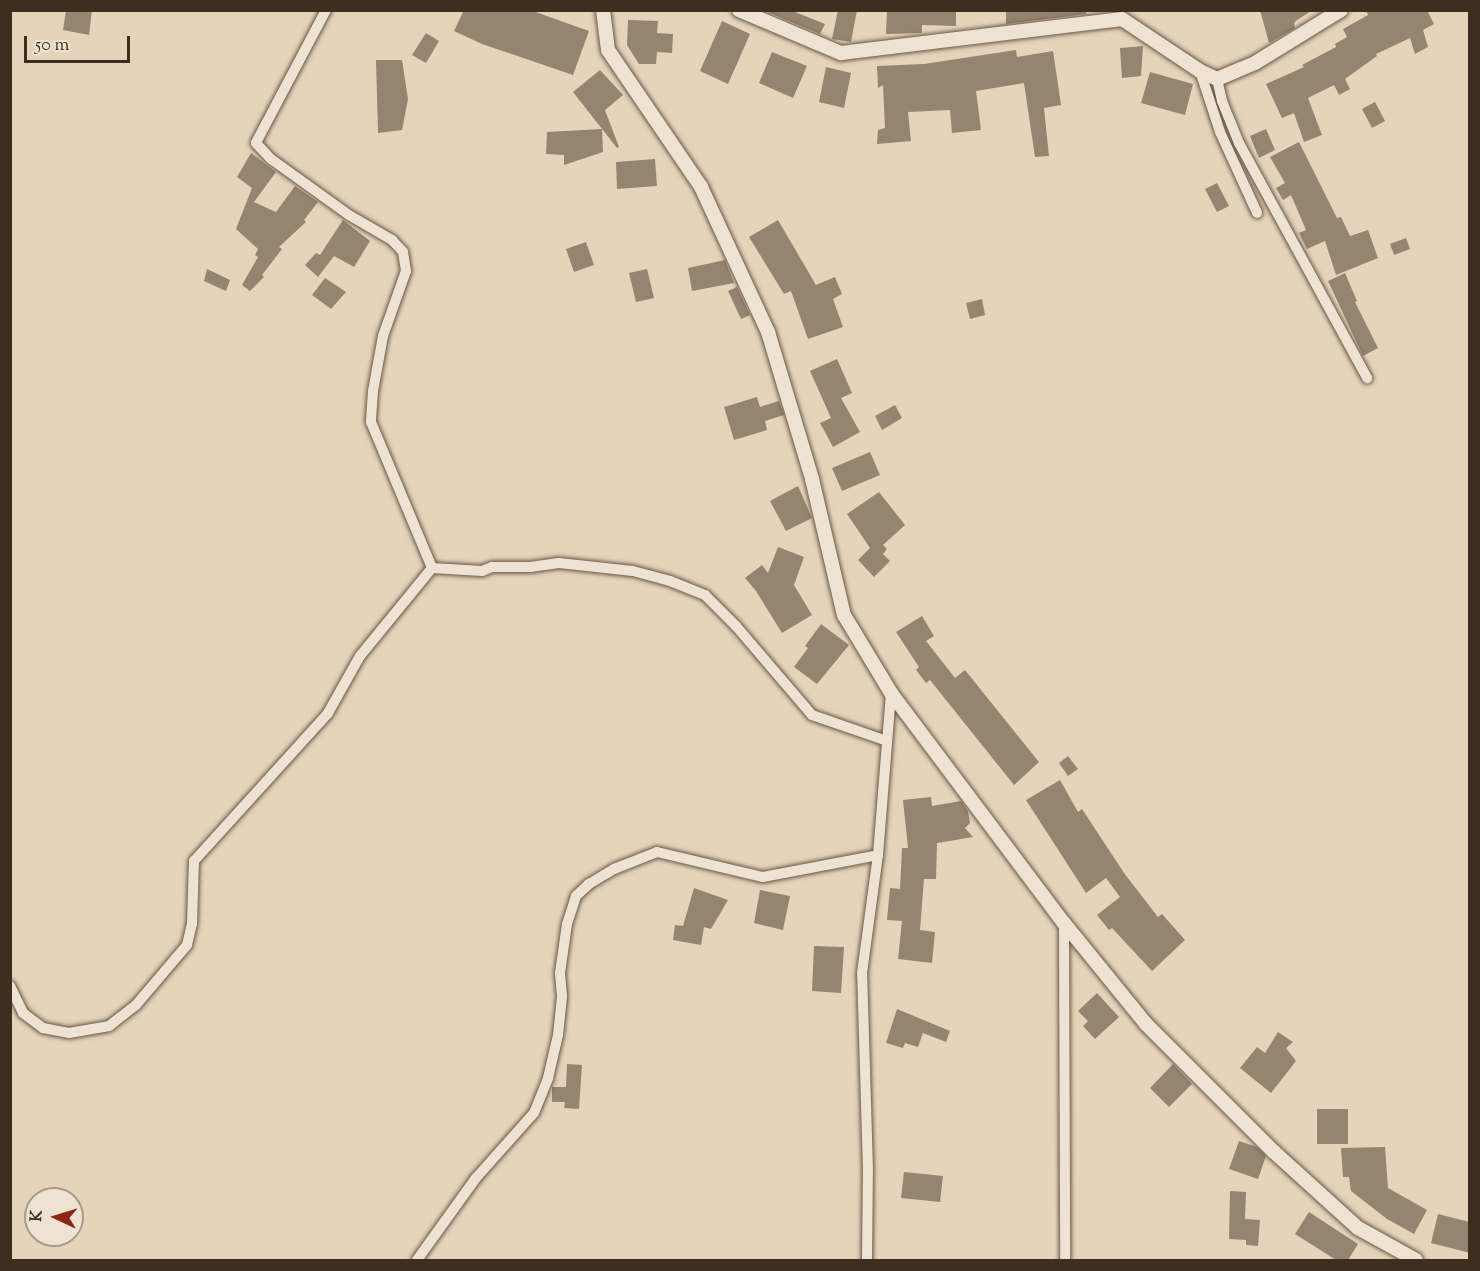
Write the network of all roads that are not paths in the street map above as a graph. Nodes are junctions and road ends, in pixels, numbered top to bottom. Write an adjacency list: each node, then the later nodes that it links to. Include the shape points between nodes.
1 (326, 10): 10 (street, via 256,143 271,159 404,252 406,271 383,336 371,422)
2 (603, 10): 11 (street, via 608,50 701,188 768,332 812,479 844,615)
3 (739, 10): 5 (street, via 841,53)
4 (1341, 10): 7 (street, via 1255,63)
5 (1123, 15): 6 (street)
6 (1200, 71): 7 (street); 8 (street, via 1220,132)
7 (1217, 79): 9 (street, via 1221,101 1239,142)
8 (1257, 213)
9 (1367, 378)
10 (432, 568): 12 (street, via 482,571 559,562 633,571 670,581 705,595 812,715); 15 (street, via 360,656 328,713 194,861 192,924 187,945 136,1005 109,1026 69,1033 43,1028 23,1012)
11 (891, 693): 12 (street); 14 (street)
12 (887, 741): 13 (street)
13 (878, 855): 16 (street, via 764,877 657,852 589,884 576,896 567,924 560,973 558,1035 548,1078 534,1113 476,1178); 17 (street, via 862,973)
14 (1064, 923): 18 (street); 19 (street, via 1146,1024 1273,1151 1358,1228)
15 (10, 986)
16 (417, 1260)
17 (867, 1260)
18 (1065, 1260)
19 (1416, 1260)

